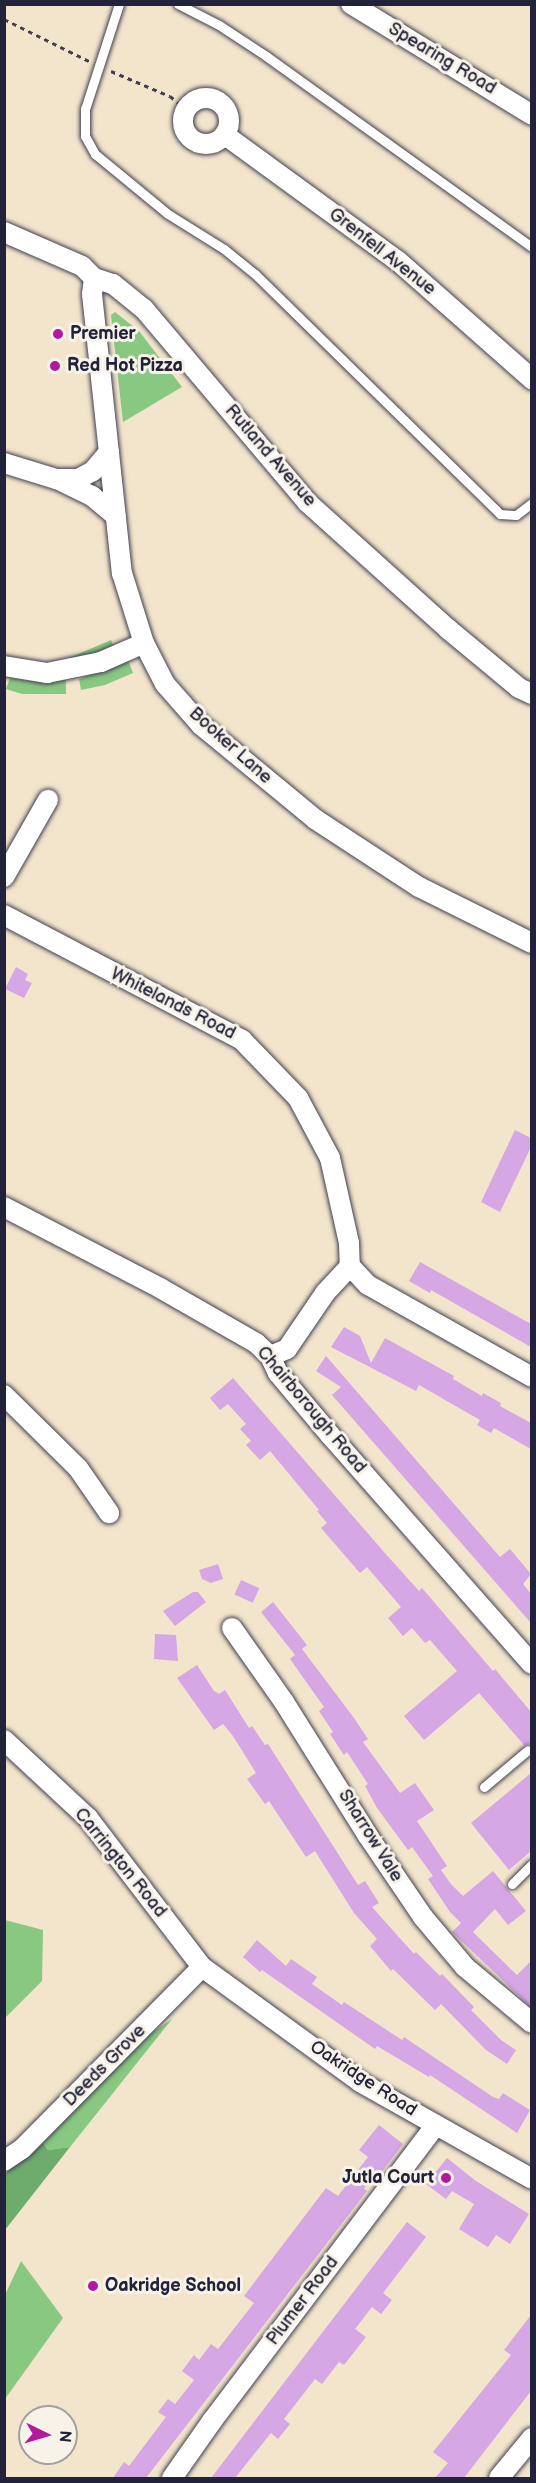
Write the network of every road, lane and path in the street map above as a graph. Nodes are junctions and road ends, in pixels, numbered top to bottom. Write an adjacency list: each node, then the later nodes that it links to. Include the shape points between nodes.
1 (119, 4): 13 (lane, via 85,109 86,136 95,154 168,214 255,274 500,514 516,515)
2 (178, 4): 7 (lane, via 266,56)
3 (351, 4): 4 (street, Spearing Road)
4 (531, 115)
5 (225, 135): 9 (street, Grenfell Avenue, via 398,261)
6 (4, 232): 8 (street, Rutland Avenue, via 82,266)
7 (531, 247)
8 (94, 278): 10 (street, Booker Lane, via 92,294); 17 (street, Rutland Avenue, via 113,284 144,309 307,502 448,629)
9 (531, 380)
10 (109, 452): 12 (street, via 93,471 78,479); 14 (street, Booker Lane)
11 (4, 463): 12 (street)
12 (56, 479): 14 (street, via 92,496)
13 (531, 503)
14 (116, 516): 15 (street, Booker Lane, via 122,573)
15 (144, 643): 16 (street, via 101,662 46,673); 21 (street, Booker Lane, via 165,684 201,725 315,819 419,887)
16 (4, 666)
17 (531, 694)
18 (48, 800): 19 (street)
19 (4, 878)
20 (4, 915): 23 (street, Whitelands Road, via 242,1040 298,1098 330,1158 349,1243)
21 (531, 943)
22 (4, 1207): 24 (street, Chairborough Road, via 160,1288 256,1343)
23 (350, 1266): 24 (street, via 325,1293 287,1349); 25 (street, via 368,1285)
24 (270, 1356): 29 (street, Chairborough Road, via 278,1373 330,1435)
25 (531, 1377)
26 (4, 1395): 27 (street, via 78,1468)
27 (110, 1513)
28 (232, 1628): 36 (street, Sharrow Vale, via 423,1917 465,1967)
29 (531, 1664)
30 (4, 1740): 35 (street, Carrington Road, via 88,1818)
31 (528, 1750): 32 (lane)
32 (484, 1787)
33 (531, 1864): 34 (lane)
34 (512, 1884)
35 (202, 1967): 37 (street, Oakridge Road, via 360,2082); 38 (street, Deeds Grove, via 22,2149)
36 (531, 2023)
37 (436, 2126): 39 (street, Oakridge Road); 41 (street, Plumer Road)
38 (4, 2161)
39 (531, 2179)
40 (531, 2438): 42 (street)
41 (172, 2478)
42 (499, 2478)

